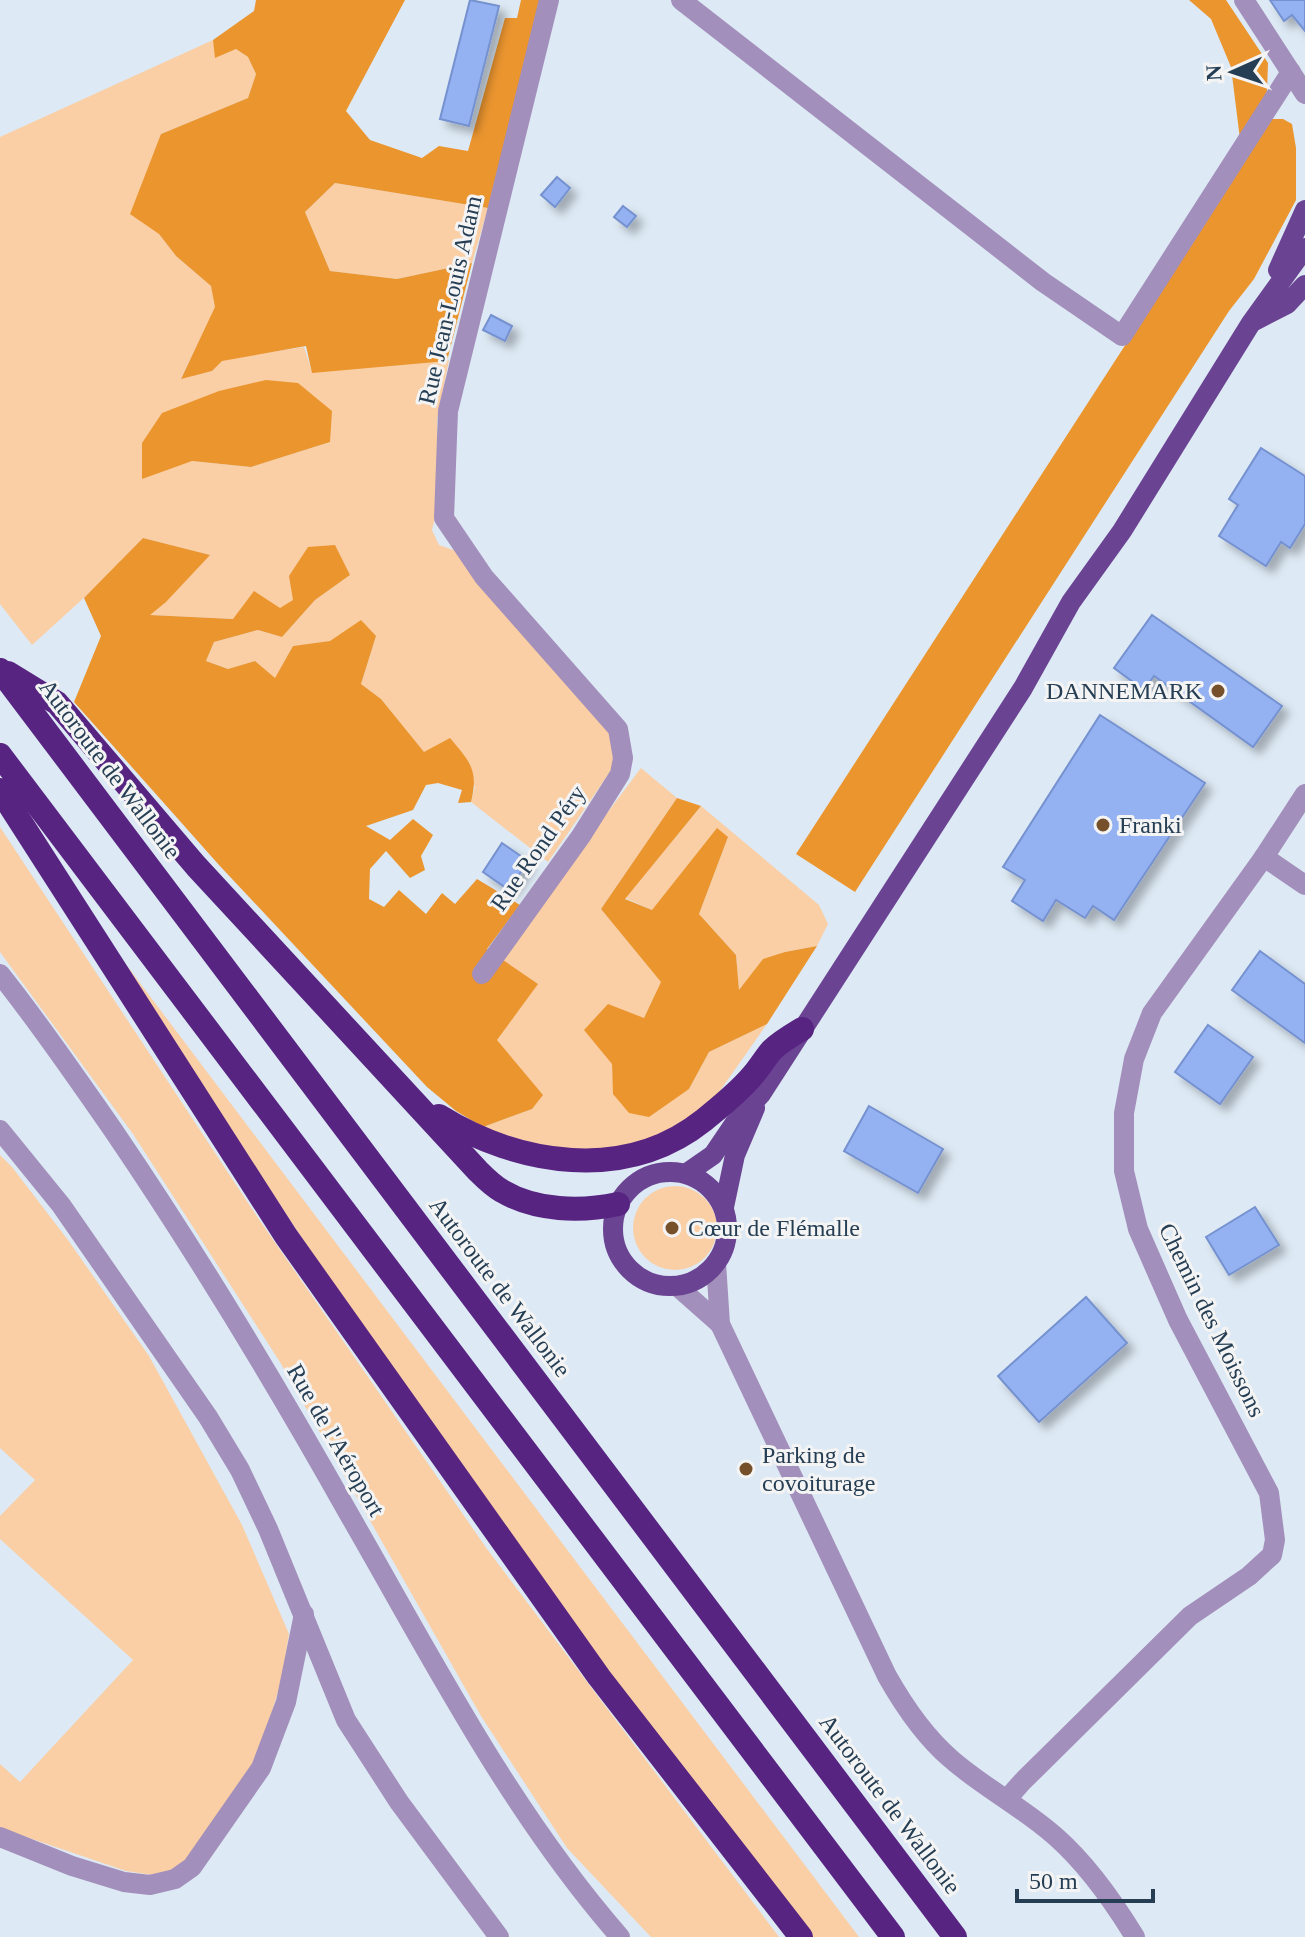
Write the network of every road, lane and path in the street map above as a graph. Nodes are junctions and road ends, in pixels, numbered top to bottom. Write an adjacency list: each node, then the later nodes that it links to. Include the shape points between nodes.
1 (549, 0): 11 (street, Rue Jean-Louis Adam, via 448,411 444,518 484,577 618,729)
2 (681, 0): 4 (street, via 1043,282 1122,336)
3 (1244, 0): 4 (street)
4 (1291, 72): 5 (street)
5 (1305, 94)
6 (1305, 210): 9 (main road)
7 (1305, 248): 9 (main road)
8 (1305, 285): 9 (main road, via 1287,304)
9 (1251, 323): 19 (main road)
10 (0, 669): 20 (highway, via 57,703 196,866); 36 (highway, Autoroute de Wallonie)
11 (622, 746): 18 (street, Rue Rond Péry, via 620,774)
12 (0, 755): 35 (highway)
13 (0, 790): 34 (highway, via 286,1236 556,1619)
14 (1305, 794): 15 (street, Chemin des Moissons)
15 (1264, 857): 16 (street); 30 (street, Chemin des Moissons, via 1152,1013 1134,1059 1124,1113 1124,1171 1138,1229 1159,1280 1269,1493 1272,1555 1190,1616)
16 (1305, 885)
17 (0, 974): 33 (street, Rue de l'Aéroport, via 72,1071 243,1331 522,1808)
18 (482, 974)
19 (802, 1029): 20 (highway, via 773,1048 752,1077 700,1123 630,1156 552,1159 497,1146 437,1115); 21 (main road)
20 (396, 1082): 24 (highway, via 501,1191 561,1208 593,1210)
21 (761, 1094): 23 (main road, via 713,1155); 25 (main road, via 735,1155)
22 (0, 1130): 29 (street, via 70,1217 208,1417 240,1470)
23 (687, 1173): 24 (main road, via 646,1176); 25 (main road, via 709,1186)
24 (618, 1204): 27 (main road, via 613,1233 622,1260 643,1279)
25 (724, 1207): 26 (main road, via 727,1240)
26 (716, 1263): 27 (main road, via 698,1279); 28 (street)
27 (677, 1286): 28 (street)
28 (720, 1324): 30 (street, via 906,1709 948,1757)
29 (304, 1614): 31 (street, via 286,1702 261,1768 184,1873 150,1885 124,1882); 32 (street, via 337,1702 358,1740)
30 (1007, 1799): 37 (street, via 1057,1837 1087,1869)
31 (0, 1837)
32 (499, 1937)
33 (620, 1937)
34 (801, 1937)
35 (893, 1937)
36 (955, 1937)
37 (1135, 1937)

